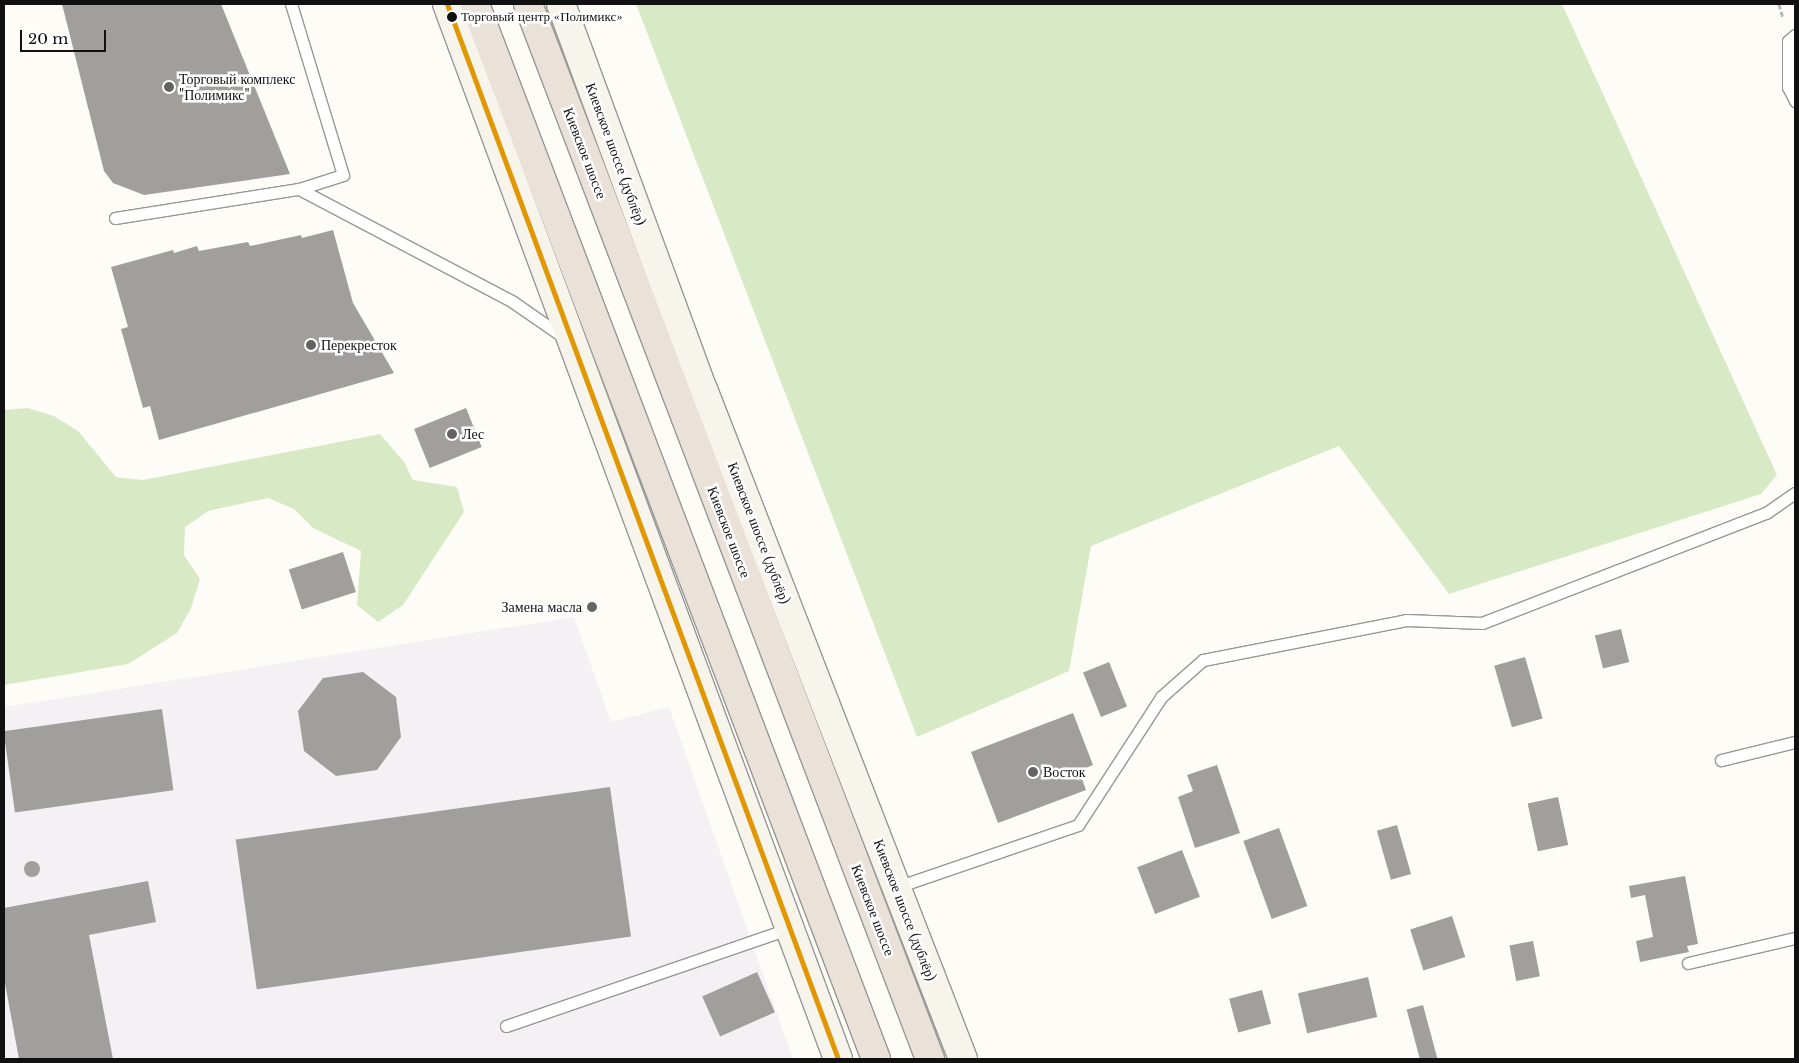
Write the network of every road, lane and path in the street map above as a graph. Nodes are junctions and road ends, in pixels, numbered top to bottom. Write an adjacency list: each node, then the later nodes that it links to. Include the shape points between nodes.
1 (291, 4): 8 (lane, via 343,174)
2 (447, 4): 10 (street)
3 (475, 4): 20 (highway)
4 (528, 4): 21 (highway, Киевское шоссе)
5 (561, 4): 14 (street, Киевское шоссе (дублёр), via 703,389)
6 (1795, 35): 7 (lane, via 1788,41 1788,86)
7 (1795, 101)
8 (299, 189): 9 (lane); 10 (lane, via 513,302)
9 (116, 218)
10 (572, 343): 15 (street)
11 (1795, 493): 14 (lane, via 1766,514 1482,623 1406,620 1203,660 1161,698 1078,825)
12 (1795, 742): 13 (lane)
13 (1721, 760)
14 (897, 887): 22 (street, Киевское шоссе (дублёр))
15 (788, 929): 18 (lane); 19 (street)
16 (1795, 938): 17 (lane)
17 (1688, 963)
18 (506, 1026)
19 (838, 1059)
20 (876, 1059)
21 (930, 1059)
22 (963, 1059)

